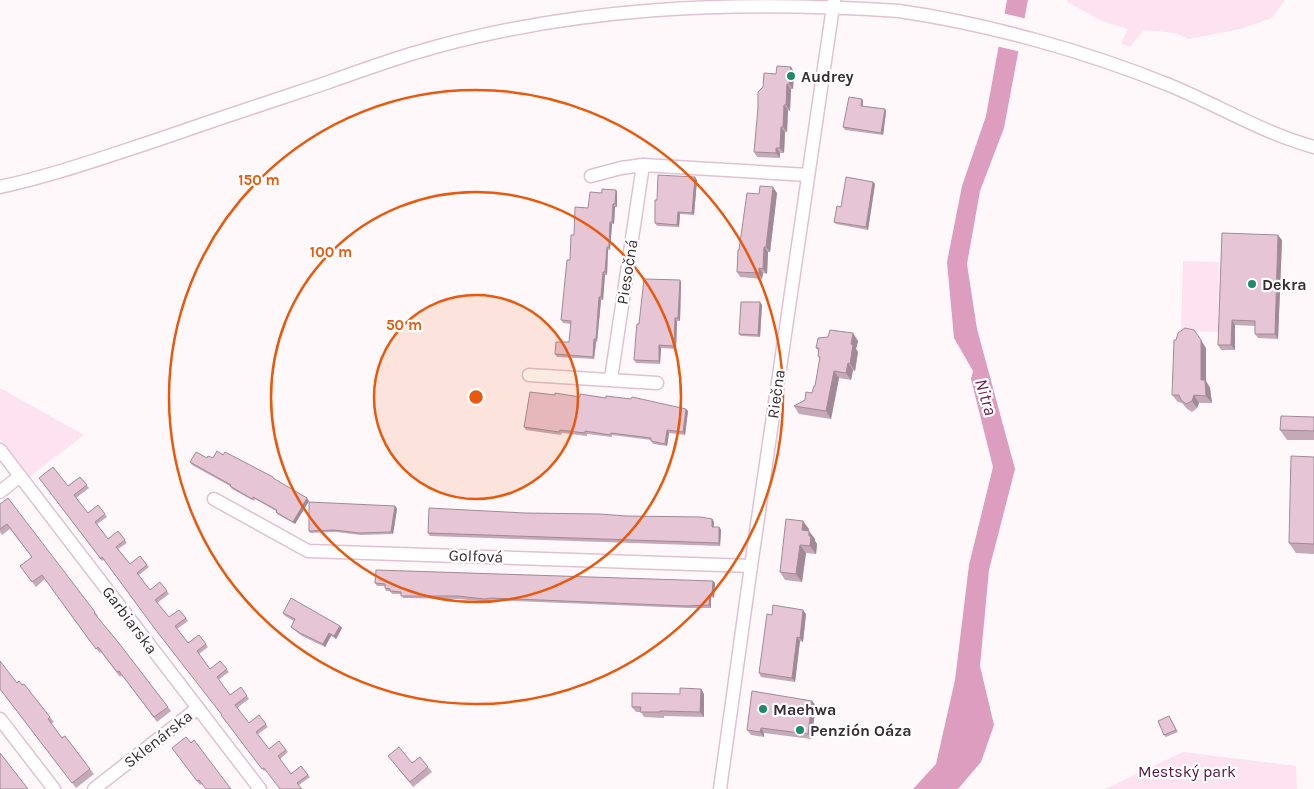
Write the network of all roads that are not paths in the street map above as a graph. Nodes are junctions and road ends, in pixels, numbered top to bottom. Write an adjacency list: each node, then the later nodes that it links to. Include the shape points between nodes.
1 (834, 2): 2 (street, via 900,11 1045,43 1170,85 1269,131); 4 (street, Riečna); 6 (street, via 717,1 618,9 533,22 412,54 99,160)
2 (1314, 147)
3 (643, 165): 4 (street); 5 (street); 8 (street, Piesočná)
4 (808, 175): 14 (street, Riečna)
5 (592, 176)
6 (0, 187)
7 (529, 375): 8 (street)
8 (611, 380): 9 (street)
9 (657, 383)
10 (0, 450): 11 (street, Garbiarska)
11 (20, 476): 12 (street); 15 (street, Garbiarska)
12 (0, 492)
13 (214, 499): 14 (street, Golfová, via 308,551)
14 (751, 566): 20 (street, Riečna)
15 (198, 708): 18 (street, Sklenárska); 19 (street, Garbiarska)
16 (0, 719): 17 (street)
17 (54, 789)
18 (94, 789)
19 (260, 789)
20 (720, 789)

